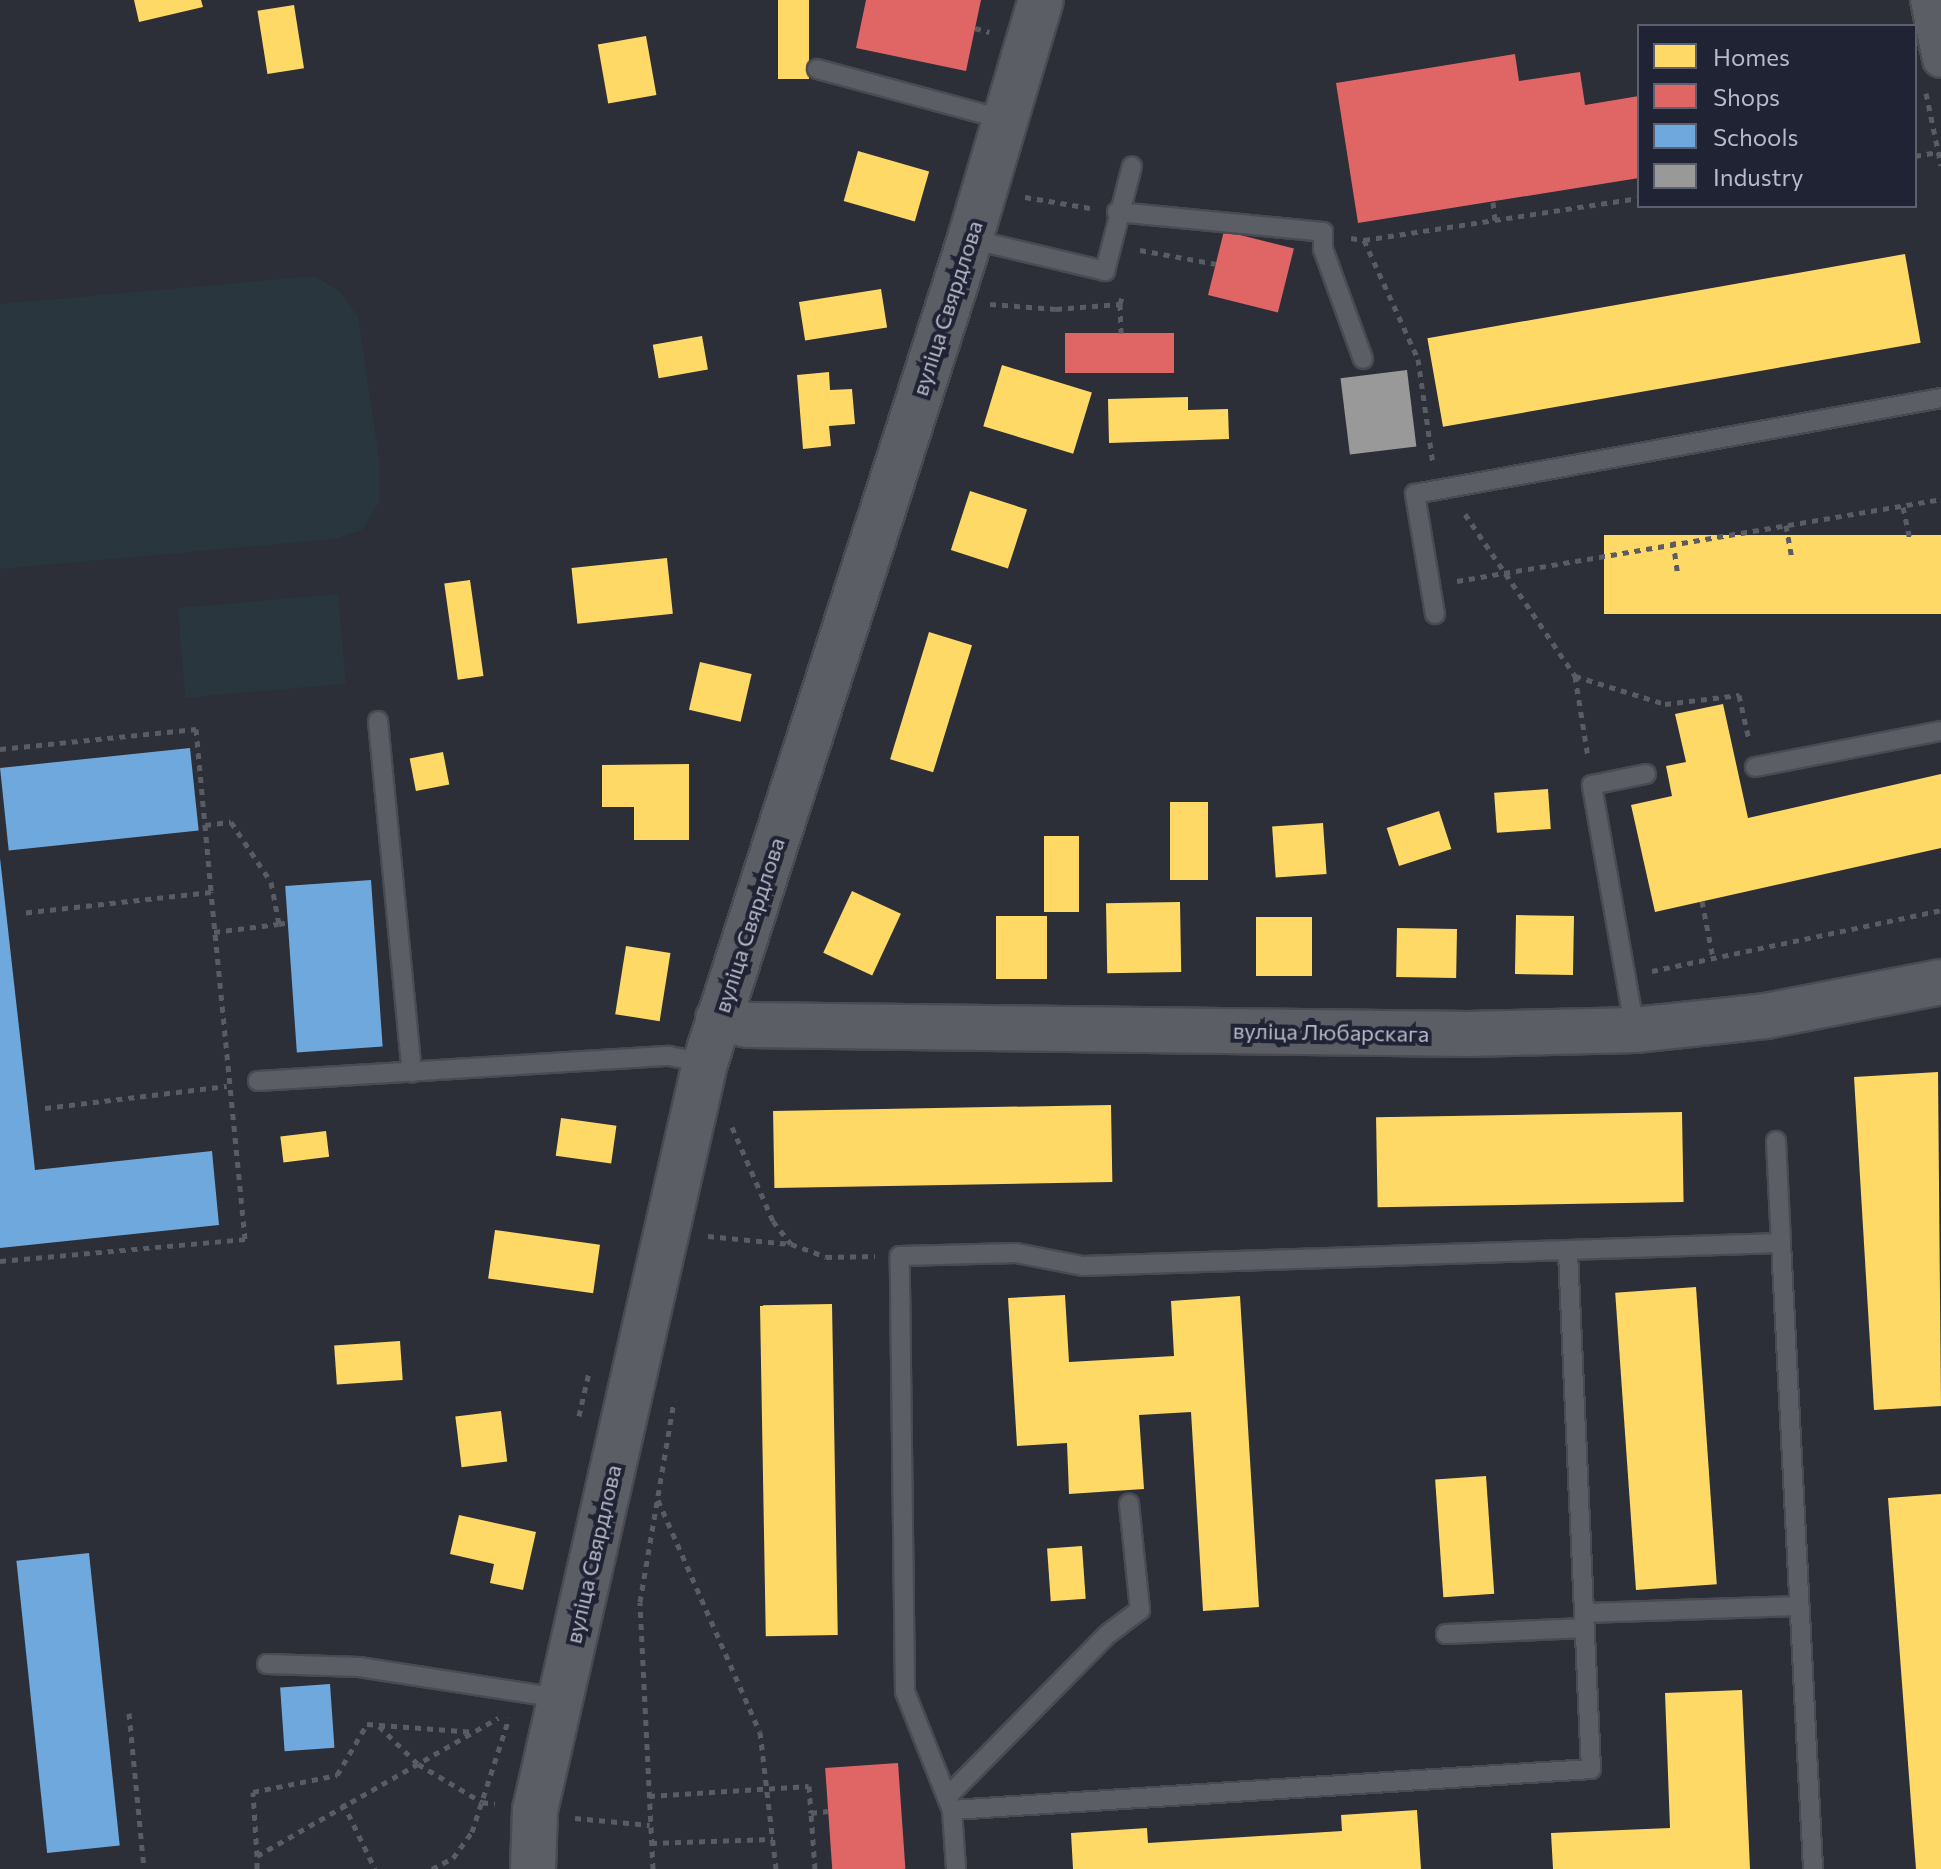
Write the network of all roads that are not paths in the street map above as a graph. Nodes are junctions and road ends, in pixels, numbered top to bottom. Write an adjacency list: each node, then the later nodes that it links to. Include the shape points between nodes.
1 (1041, 0): 3 (street, вуліца Свярдлова)
2 (817, 69): 3 (lane)
3 (1006, 120): 6 (street, вуліца Свярдлова)
4 (1132, 166): 5 (lane)
5 (1117, 212): 6 (lane, via 1105,271); 7 (lane, via 1323,232 1323,249)
6 (970, 239): 15 (street, вуліца Свярдлова)
7 (1363, 359)
8 (1941, 398): 9 (lane, via 1415,494)
9 (1435, 614)
10 (378, 721): 18 (lane)
11 (1941, 731): 12 (lane)
12 (1755, 767)
13 (1646, 774): 16 (lane, via 1592,785)
14 (1941, 982): 16 (street, вуліца Любарскага, via 1766,1016)
15 (718, 1019): 16 (street, вуліца Любарскага, via 748,1025 1468,1034); 17 (street, вуліца Свярдлова)
16 (1635, 1030)
17 (705, 1063): 18 (lane, via 669,1056); 28 (street, вуліца Свярдлова)
18 (412, 1072): 19 (lane)
19 (258, 1081)
20 (1776, 1141): 21 (lane)
21 (1781, 1243): 22 (lane); 24 (lane)
22 (1568, 1252): 25 (lane); 29 (lane, via 1083,1266 1016,1253 900,1256 905,1692)
23 (1129, 1504): 29 (lane, via 1140,1610 1108,1634)
24 (1799, 1606): 25 (lane); 32 (lane)
25 (1585, 1620): 26 (lane); 29 (lane, via 1591,1769)
26 (1446, 1634)
27 (267, 1664): 28 (lane, via 359,1667)
28 (560, 1698): 30 (street, вуліца Свярдлова, via 535,1810)
29 (950, 1803): 31 (lane)
30 (533, 1869)
31 (956, 1869)
32 (1813, 1869)

